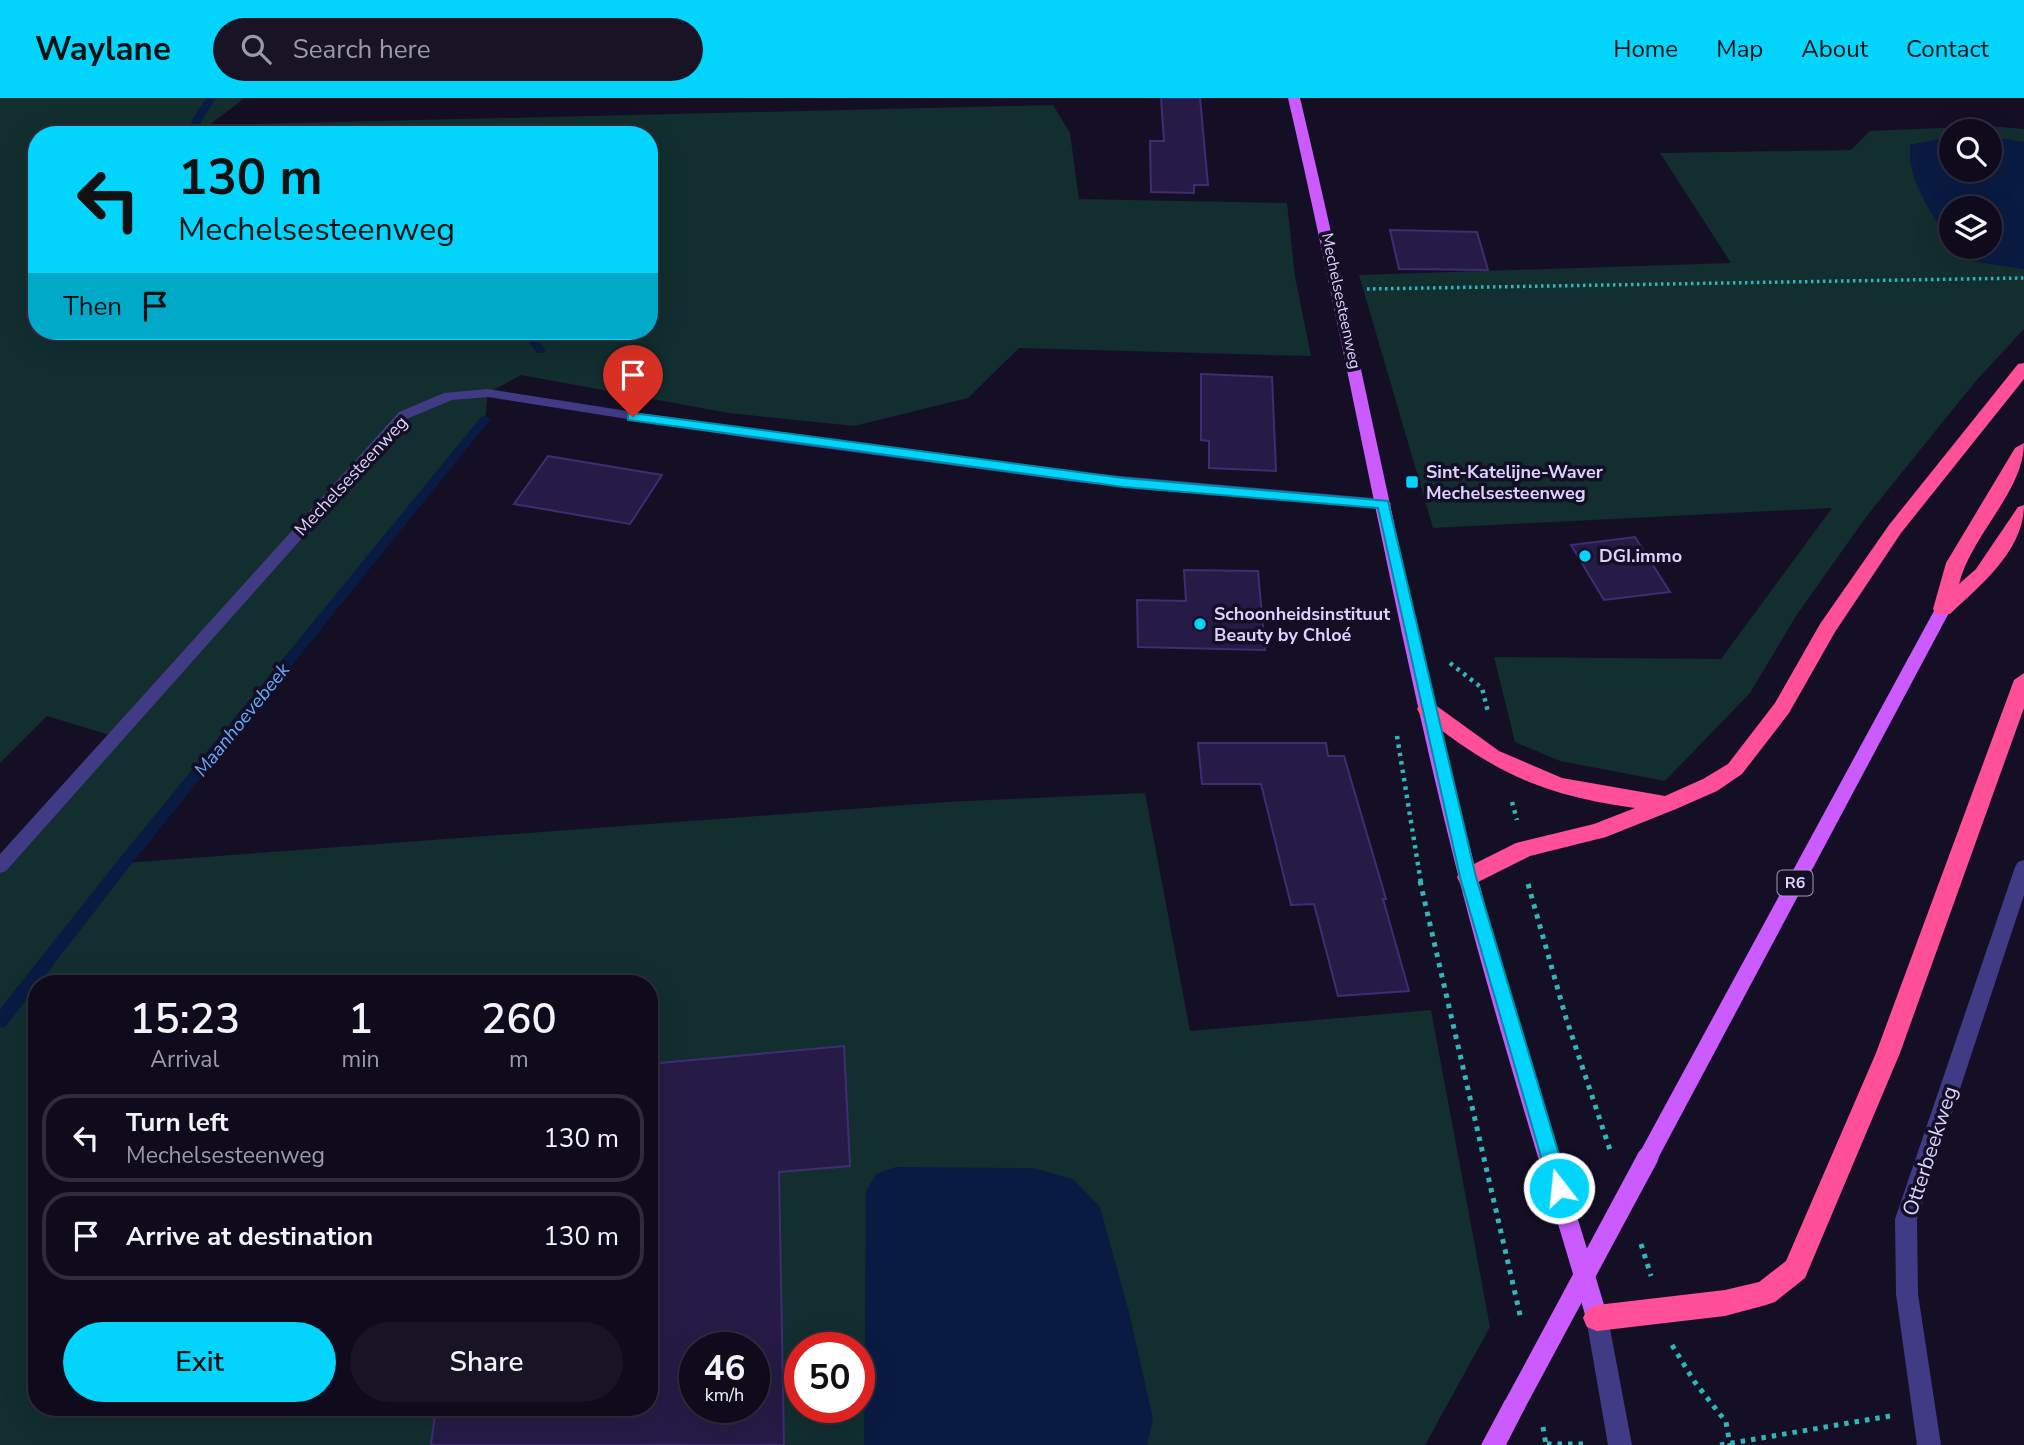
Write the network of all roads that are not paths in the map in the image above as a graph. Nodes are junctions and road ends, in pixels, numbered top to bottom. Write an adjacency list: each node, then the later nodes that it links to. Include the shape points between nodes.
1 (1294, 98): 4 (main road, Mechelsesteenweg)
2 (2024, 368): 9 (highway, via 1895,529 1827,629 1782,708 1735,769)
3 (2024, 448): 6 (highway, R6, via 1955,563)
4 (1384, 504): 8 (main road, Mechelsesteenweg); 10 (street, Mechelsesteenweg, via 1124,483 806,442 488,393 449,396 404,415)
5 (2024, 511): 6 (highway, R6, via 1983,573)
6 (1943, 609): 14 (main road, R6, bridge)
7 (2024, 680): 13 (highway, via 1888,1053 1796,1269 1766,1293 1663,1312)
8 (1427, 709): 9 (highway, via 1501,762 1553,784 1601,797); 12 (main road, Mechelsesteenweg)
9 (1668, 803): 12 (highway, via 1598,831 1524,849)
10 (0, 866)
11 (2024, 867): 16 (street, Otterbeekweg, via 1906,1219 1907,1294)
12 (1468, 877): 13 (main road, Mechelsesteenweg)
13 (1597, 1318): 15 (street, Mechelsesteenweg)
14 (1493, 1445)
15 (1620, 1445)
16 (1930, 1445)

